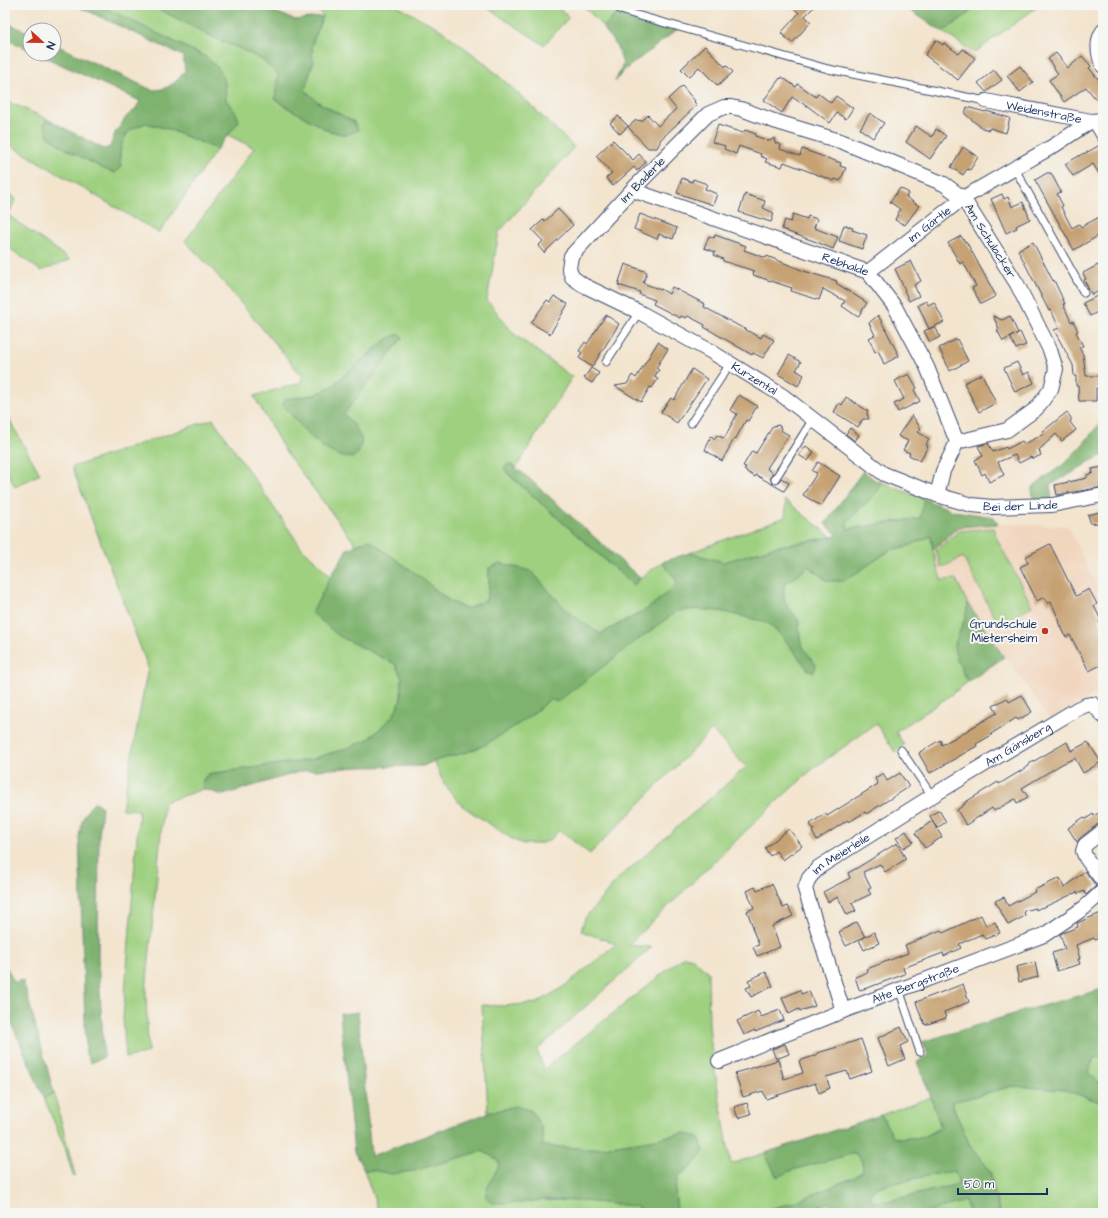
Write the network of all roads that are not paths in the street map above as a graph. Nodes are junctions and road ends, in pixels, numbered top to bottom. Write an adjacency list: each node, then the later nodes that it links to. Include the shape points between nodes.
1 (615, 5): 4 (lane, via 633,14 828,69)
2 (1103, 31): 3 (street, via 1099,36 1099,53)
3 (1103, 66)
4 (986, 101): 6 (street, Weidenstraße)
5 (731, 107): 9 (street, Im Baderle, via 724,107 708,114); 10 (street, Am Schulacker, via 843,142 944,184)
6 (1097, 121): 7 (lane); 8 (street, Im Gärtle)
7 (1103, 141)
8 (1015, 169): 10 (street, Im Gärtle); 13 (lane)
9 (632, 190): 11 (street, Im Baderle, via 571,256); 12 (street, Rebhalde)
10 (963, 198): 12 (street, Im Gärtle); 19 (street, Am Schulacker, via 1018,284 1050,350 1056,369 1051,389 1036,409 1007,430)
11 (569, 268): 14 (street, Kurzental, via 572,277 583,286)
12 (868, 272): 19 (street, Rebhalde, via 895,307 927,367)
13 (1084, 293)
14 (639, 312): 15 (lane); 16 (street, Kurzental)
15 (606, 362)
16 (730, 364): 17 (street, Kurzental, via 783,396); 18 (lane)
17 (813, 419): 20 (lane); 21 (street, Kurzental, via 884,474)
18 (691, 424)
19 (957, 442): 21 (street, via 943,471)
20 (774, 479)
21 (937, 495): 22 (street, Bei der Linde, via 972,505 992,507 1052,505)
22 (1103, 495)
23 (1103, 716): 25 (street, Am Gänsberg, via 1094,704 1077,709)
24 (901, 750): 25 (lane)
25 (932, 796): 30 (street, Im Meierleile, via 819,867 809,878 805,889)
26 (1103, 831): 27 (street, via 1085,845 1083,851)
27 (1103, 881)
28 (1103, 891): 29 (street, Alte Bergstraße, via 1084,908 1044,934)
29 (899, 989): 30 (street, Alte Bergstraße); 31 (lane)
30 (844, 1011): 32 (street, Alte Bergstraße)
31 (920, 1052)
32 (719, 1061)

